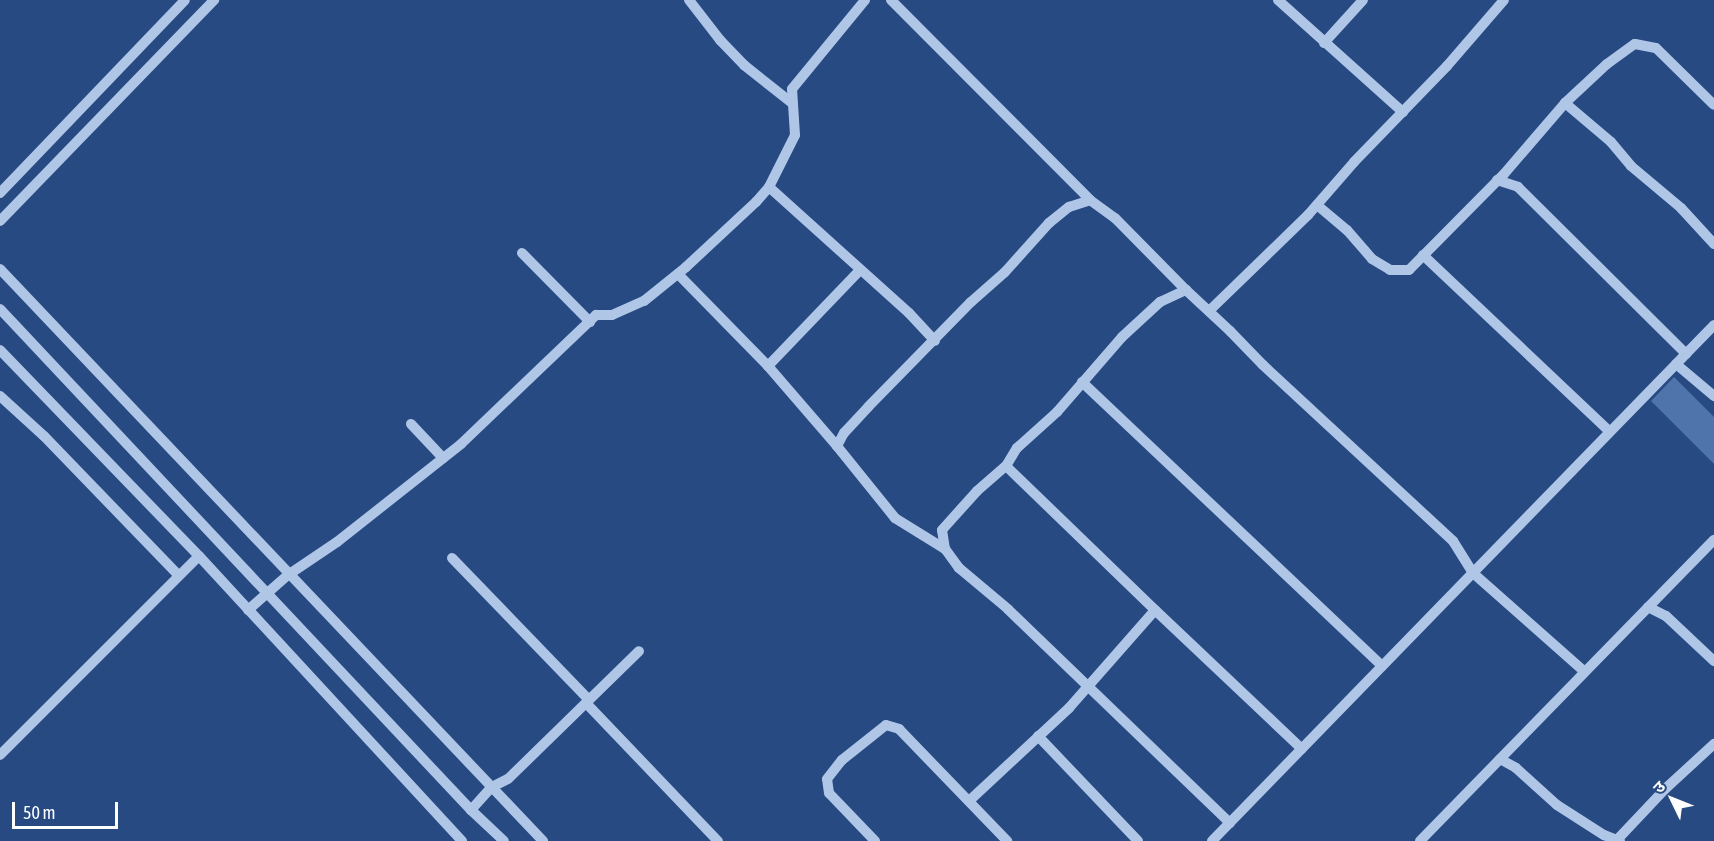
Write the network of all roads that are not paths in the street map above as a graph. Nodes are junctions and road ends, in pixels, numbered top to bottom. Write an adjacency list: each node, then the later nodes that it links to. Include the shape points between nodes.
1 (185, 0): 16 (street)
2 (213, 0): 19 (street)
3 (689, 0): 10 (street, via 744,65)
4 (865, 0): 10 (street, via 792,89)
5 (891, 0): 17 (street)
6 (1278, 0): 9 (street)
7 (1363, 0): 9 (street)
8 (1504, 0): 13 (street)
9 (1324, 43): 13 (street)
10 (792, 103): 15 (street, via 795,135)
11 (1565, 103): 12 (street, via 1635,44 1656,48); 14 (street); 20 (street, via 1681,208)
12 (1714, 105)
13 (1403, 112): 18 (street)
14 (1497, 180): 22 (street); 33 (street, via 1526,194)
15 (769, 187): 24 (street); 25 (street)
16 (0, 193)
17 (1090, 200): 26 (street, via 1115,218); 31 (street, via 1069,207 1049,223)
18 (1317, 205): 22 (street, via 1347,230 1372,259 1390,270 1409,270); 28 (street)
19 (0, 221)
20 (1714, 244)
21 (522, 253): 29 (street)
22 (1423, 255): 40 (street)
23 (0, 269): 49 (street)
24 (860, 270): 31 (street); 35 (street)
25 (678, 274): 29 (street, via 637,305 612,315 596,315); 35 (street)
26 (1186, 290): 28 (street); 36 (street, via 1160,302)
27 (0, 309): 51 (street)
28 (1209, 311): 48 (street, via 1454,541)
29 (590, 322): 42 (street)
30 (1714, 325): 33 (street)
31 (935, 341): 41 (street, via 868,407)
32 (0, 351): 46 (street)
33 (1686, 354): 34 (street)
34 (1676, 364): 38 (street); 40 (street)
35 (768, 366): 41 (street)
36 (1082, 382): 43 (street, via 1058,412 1017,448); 57 (street)
37 (0, 396): 50 (street)
38 (1714, 396)
39 (411, 424): 42 (street)
40 (1610, 432): 48 (street)
41 (837, 446): 45 (street, via 896,518)
42 (443, 458): 49 (street, via 337,542)
43 (1006, 465): 45 (street, via 977,490 942,530); 54 (street)
44 (1714, 540): 52 (street)
45 (945, 549): 59 (street, via 959,568 1008,609)
46 (199, 556): 50 (street); 53 (street)
47 (452, 558): 60 (street)
48 (1473, 573): 57 (street); 58 (street)
49 (288, 575): 51 (street); 66 (street)
50 (179, 576): 64 (street)
51 (267, 593): 53 (street); 68 (street)
52 (1648, 608): 56 (street, via 1666,616); 58 (street)
53 (248, 610): 70 (street)
54 (1155, 610): 59 (street); 63 (street)
55 (639, 651): 60 (street)
56 (1714, 661)
57 (1383, 666): 63 (street)
58 (1585, 672): 65 (street)
59 (1086, 686): 61 (street); 69 (street)
60 (587, 701): 66 (street, via 508,779); 73 (street)
61 (1038, 736): 67 (street); 76 (street)
62 (1714, 745): 79 (street, via 1665,789)
63 (1302, 749): 69 (street)
64 (0, 755)
65 (1500, 759): 78 (street); 79 (street, via 1516,768 1557,805)
66 (492, 787): 68 (street); 72 (street)
67 (969, 801): 74 (street, via 899,729 886,725 842,760 827,779 829,793); 75 (street)
68 (471, 810): 71 (street)
69 (1230, 823): 77 (street)
70 (462, 841)
71 (504, 841)
72 (543, 841)
73 (718, 841)
74 (875, 841)
75 (1007, 841)
76 (1138, 841)
77 (1212, 841)
78 (1420, 841)
79 (1617, 841)

